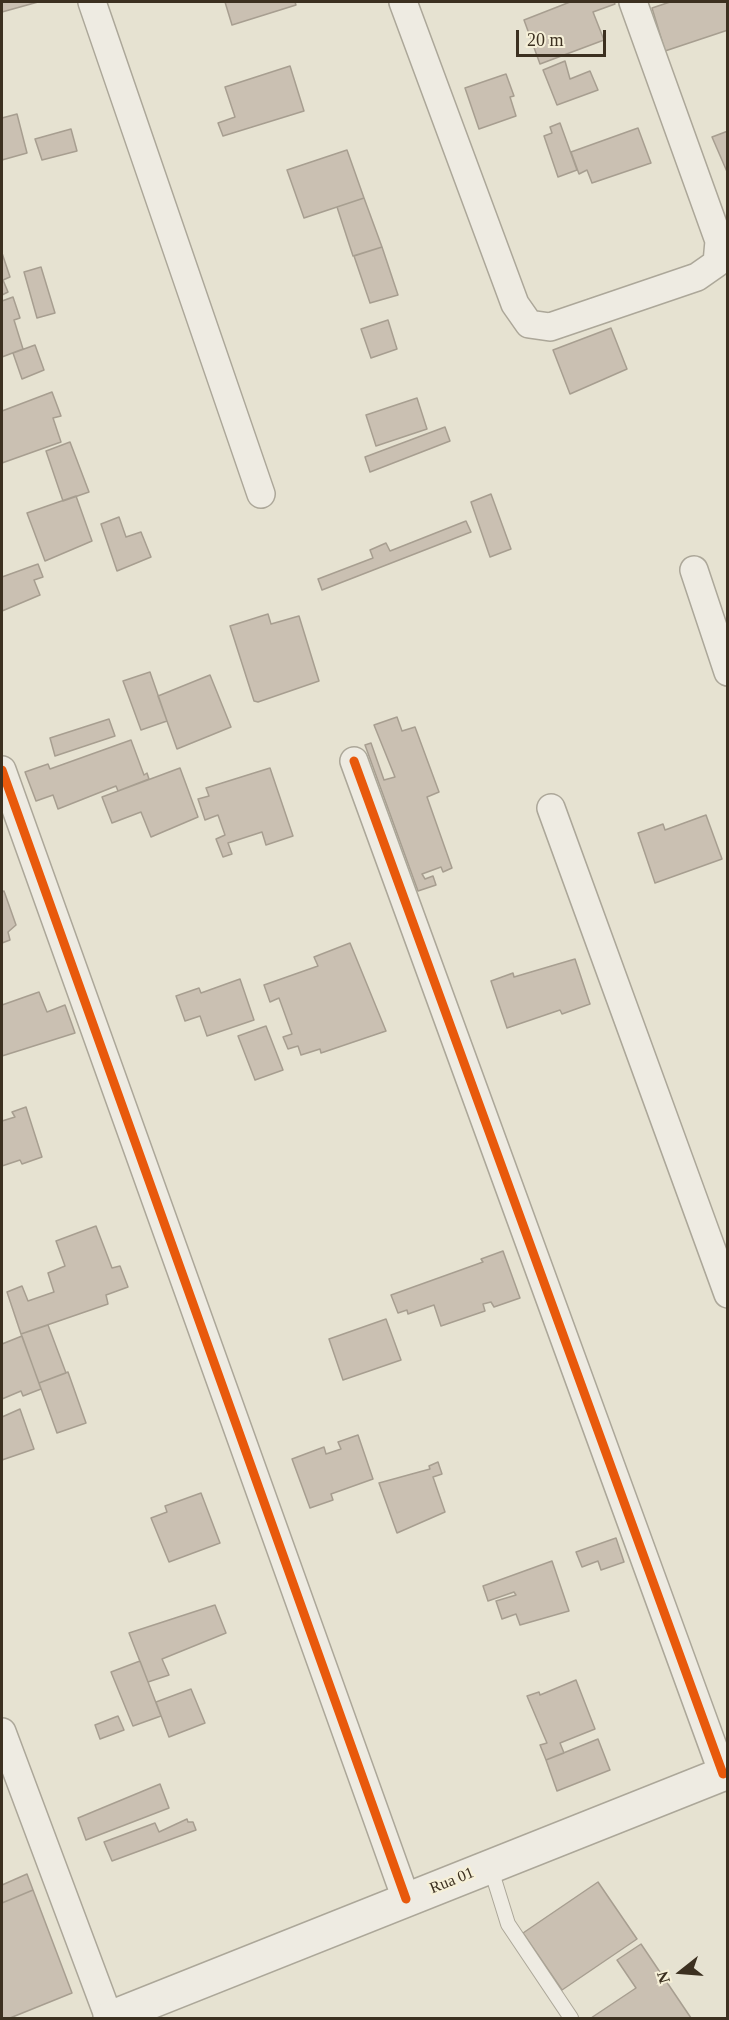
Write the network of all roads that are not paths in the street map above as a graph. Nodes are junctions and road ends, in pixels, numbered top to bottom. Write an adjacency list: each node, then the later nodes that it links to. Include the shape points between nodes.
1 (92, 2): 4 (street)
2 (403, 2): 3 (street, via 515,304 529,324 550,327 697,277 717,263 719,241)
3 (633, 2)
4 (261, 494)
5 (694, 570): 6 (street)
6 (728, 672)
7 (354, 761): 12 (street)
8 (2, 770): 14 (street)
9 (551, 808): 10 (street)
10 (728, 1294)
11 (2, 1732): 15 (street)
12 (725, 1773): 13 (street, Rua 01)
13 (490, 1866): 14 (street, Rua 01); 16 (lane, via 508,1924)
14 (406, 1899): 15 (street, Rua 01)
15 (110, 2019)
16 (571, 2019)

